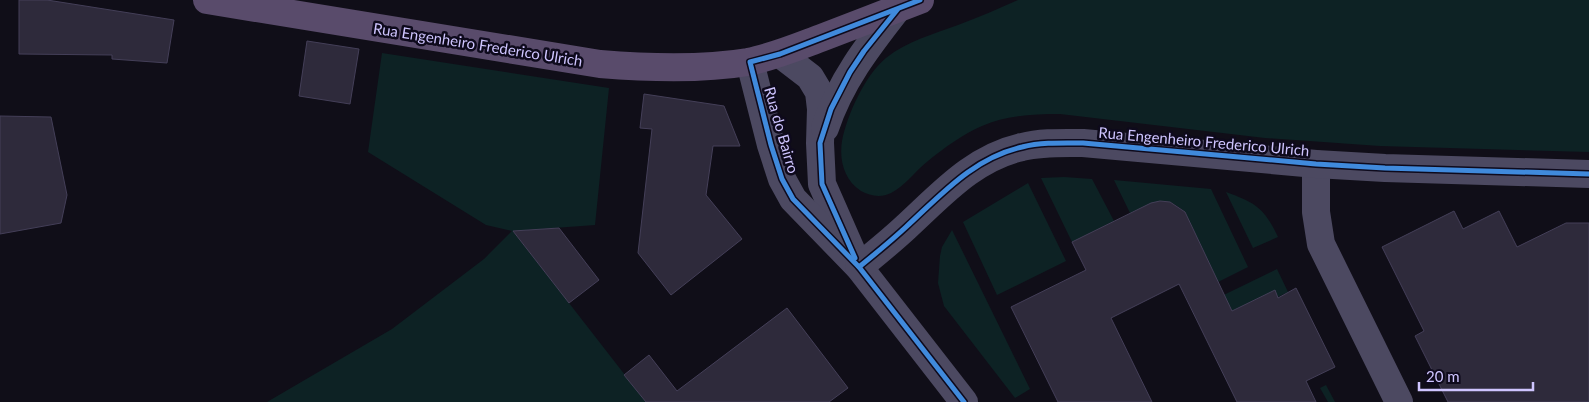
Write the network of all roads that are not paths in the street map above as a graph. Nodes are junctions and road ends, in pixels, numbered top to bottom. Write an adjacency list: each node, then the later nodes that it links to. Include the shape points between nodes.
1 (207, 0): 4 (main road, Rua Engenheiro Frederico Ulrich, via 600,64 699,67)
2 (909, 4): 3 (main road, Rua Engenheiro Frederico Ulrich); 5 (street, Rua do Bairro, via 864,51 850,72 831,109)
3 (780, 54): 4 (main road, Rua Engenheiro Frederico Ulrich); 5 (street, Rua do Bairro, via 810,77 819,92)
4 (750, 62): 8 (street, Rua do Bairro, via 771,145 793,199)
5 (820, 143): 8 (street, Rua do Bairro, via 822,184)
6 (1316, 164): 7 (street, Rua Engenheiro Frederico Ulrich); 8 (street, Rua Engenheiro Frederico Ulrich, via 1083,143 1021,147 995,156 970,171); 10 (street, via 1316,212 1321,244)
7 (1589, 174)
8 (859, 267): 9 (street, Rua do Bairro)
9 (964, 402)
10 (1399, 402)

